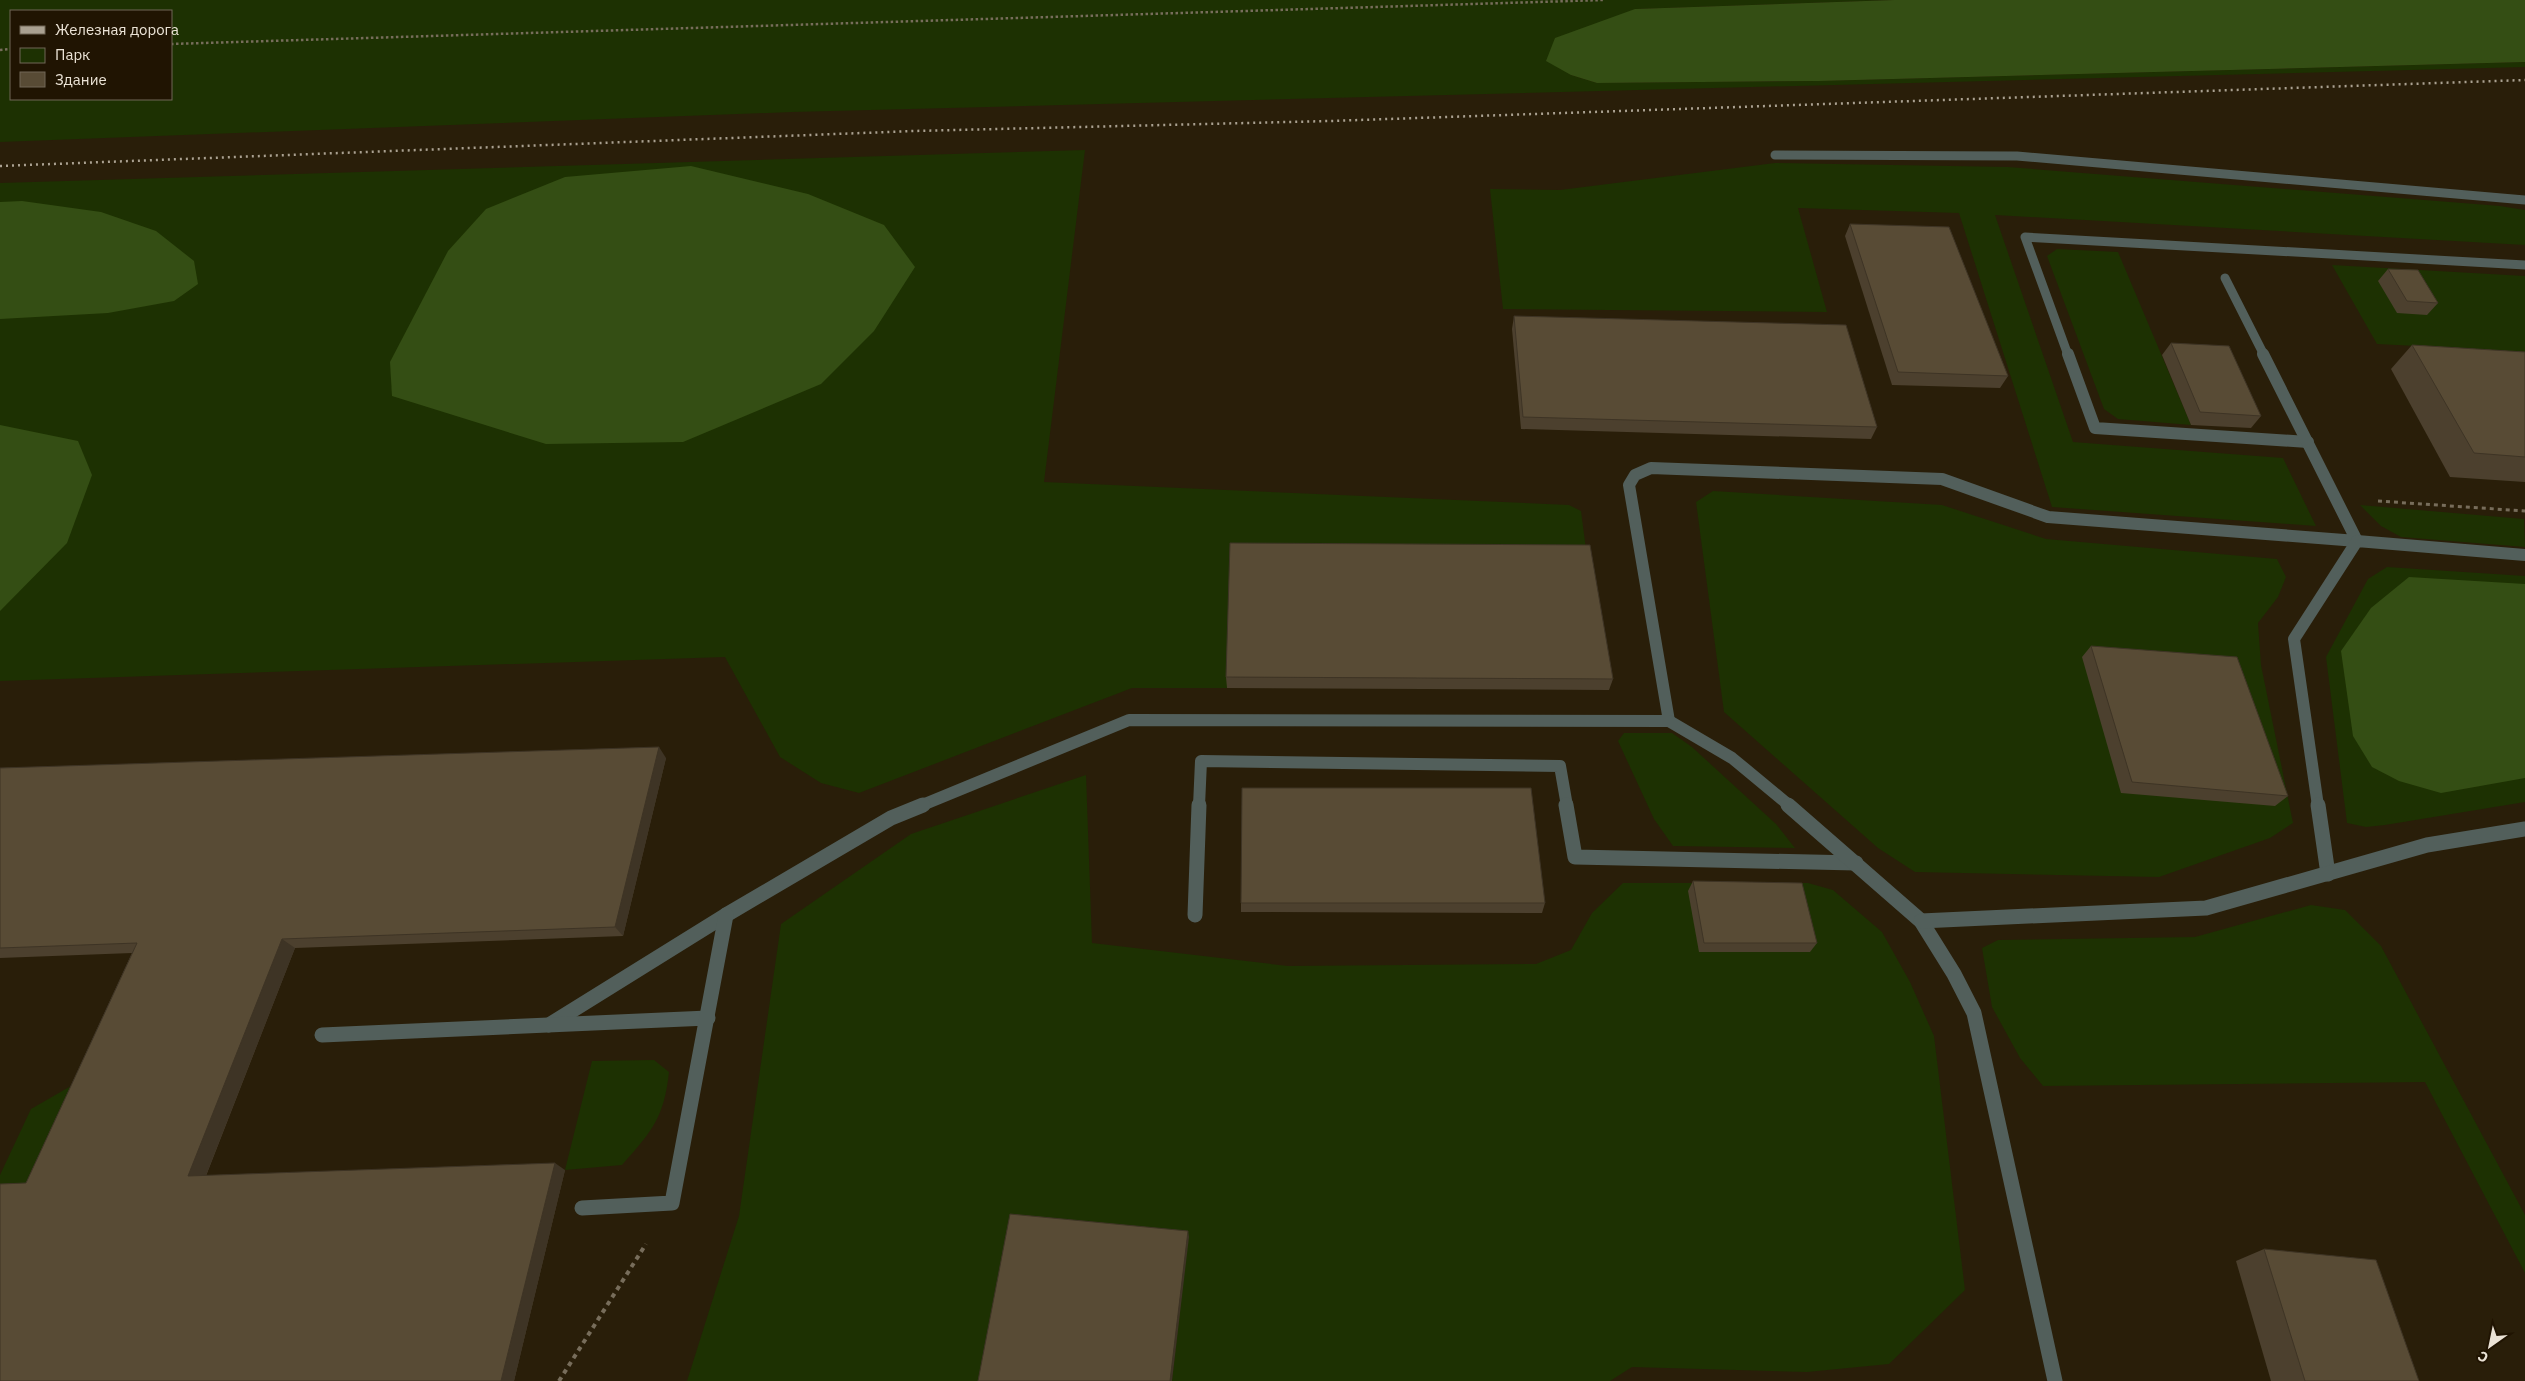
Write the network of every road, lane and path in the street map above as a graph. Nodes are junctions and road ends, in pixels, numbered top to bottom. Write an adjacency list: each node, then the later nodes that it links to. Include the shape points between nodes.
1 (1603, 0): 2 (path)
2 (172, 44)
3 (1775, 156): 4 (lane, via 2017,156)
4 (2525, 200)
5 (2525, 265): 7 (lane, via 2025,237 2095,428)
6 (2225, 278): 7 (lane)
7 (2308, 442): 8 (lane)
8 (2335, 498): 9 (path); 10 (lane)
9 (2525, 511)
10 (2357, 541): 11 (lane); 12 (lane, via 2048,518 1942,479 1650,468 1635,474 1629,485); 15 (lane, via 2294,639)
11 (2525, 555)
12 (1669, 721): 14 (lane, via 1732,758); 17 (lane, via 1129,720 891,818)
13 (2525, 829): 15 (lane, via 2427,845)
14 (1856, 863): 16 (lane, via 1574,857 1560,766 1201,761); 18 (lane)
15 (2328, 874): 18 (lane, via 2206,908)
16 (1195, 915)
17 (726, 916): 19 (lane); 20 (lane)
18 (1921, 921): 25 (lane, via 1974,1014)
19 (708, 1018): 20 (lane); 22 (lane)
20 (549, 1024): 21 (lane)
21 (322, 1035)
22 (672, 1203): 23 (lane); 24 (path)
23 (582, 1208)
24 (559, 1381)
25 (2055, 1381)

